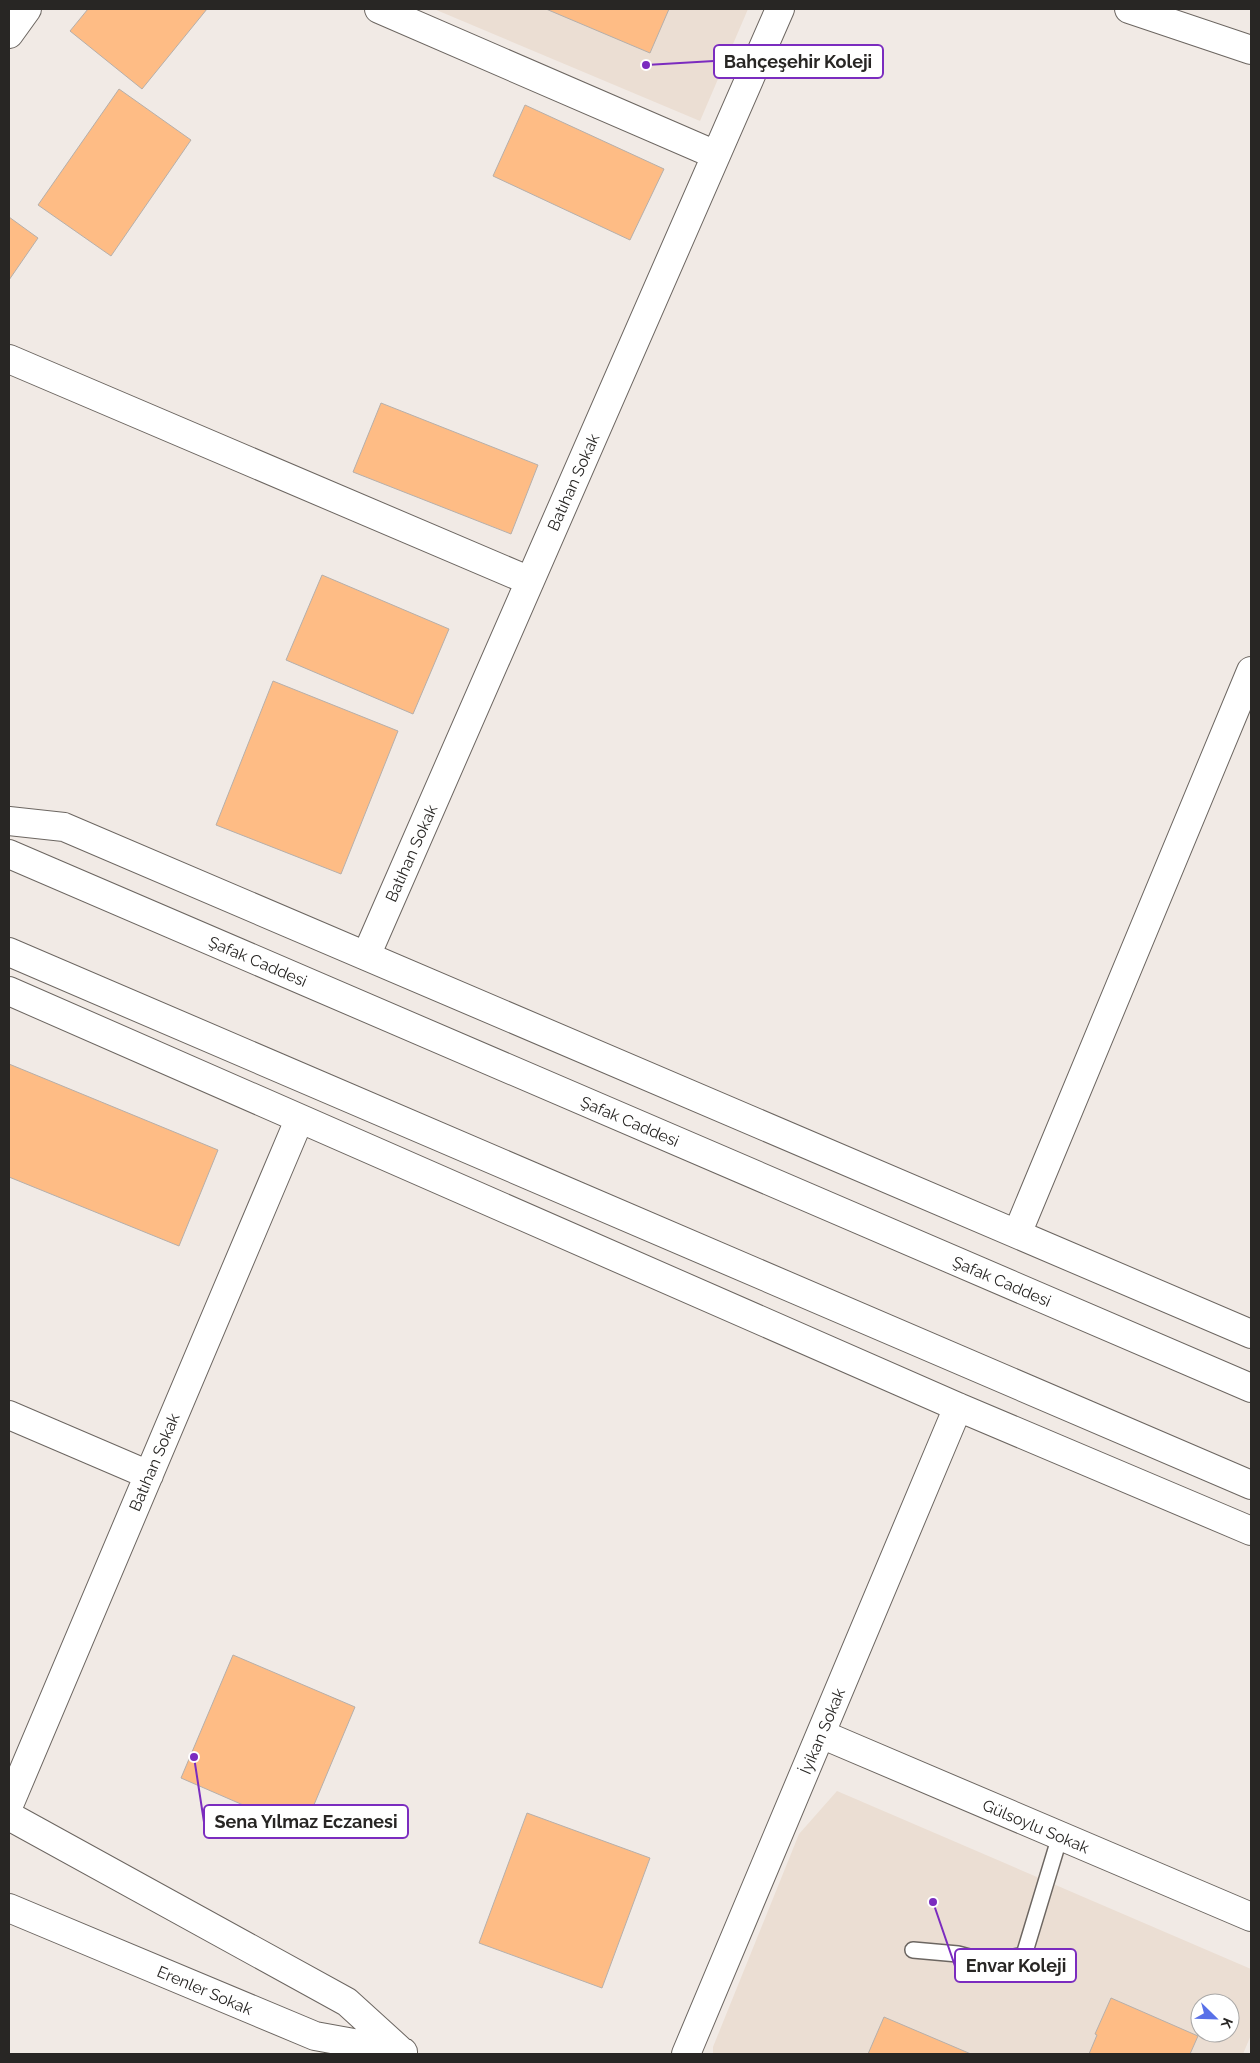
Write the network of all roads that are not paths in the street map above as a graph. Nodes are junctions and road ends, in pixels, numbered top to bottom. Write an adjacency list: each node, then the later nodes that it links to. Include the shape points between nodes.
1 (379, 9): 5 (street)
2 (780, 9): 5 (street, Batıhan Sokak)
3 (1129, 9): 4 (street)
4 (1251, 50)
5 (716, 155): 7 (street, Batıhan Sokak)
6 (9, 359): 7 (street)
7 (530, 582): 12 (street, Batıhan Sokak)
8 (1251, 671): 15 (street)
9 (9, 821): 12 (street, via 64,827)
10 (9, 854): 17 (street, Şafak Caddesi)
11 (9, 952): 21 (street)
12 (366, 956): 15 (street)
13 (9, 991): 14 (street)
14 (299, 1120): 18 (street); 20 (street, Batıhan Sokak)
15 (1016, 1234): 16 (street)
16 (1251, 1334)
17 (1251, 1388)
18 (958, 1407): 22 (street); 23 (street, İyikan Sokak)
19 (9, 1415): 20 (street)
20 (149, 1475): 24 (street, Batıhan Sokak)
21 (1251, 1485)
22 (1251, 1531)
23 (821, 1734): 26 (street, Gülsoylu Sokak); 31 (street, İyikan Sokak)
24 (9, 1805)
25 (9, 1816): 30 (street, via 347,2002)
26 (1060, 1836): 28 (street, Gülsoylu Sokak); 29 (lane, via 1024,1955 988,1962 958,1954)
27 (9, 1908): 30 (street, Erenler Sokak, via 316,2036)
28 (1251, 1917)
29 (913, 1950)
30 (405, 2053)
31 (686, 2054)

